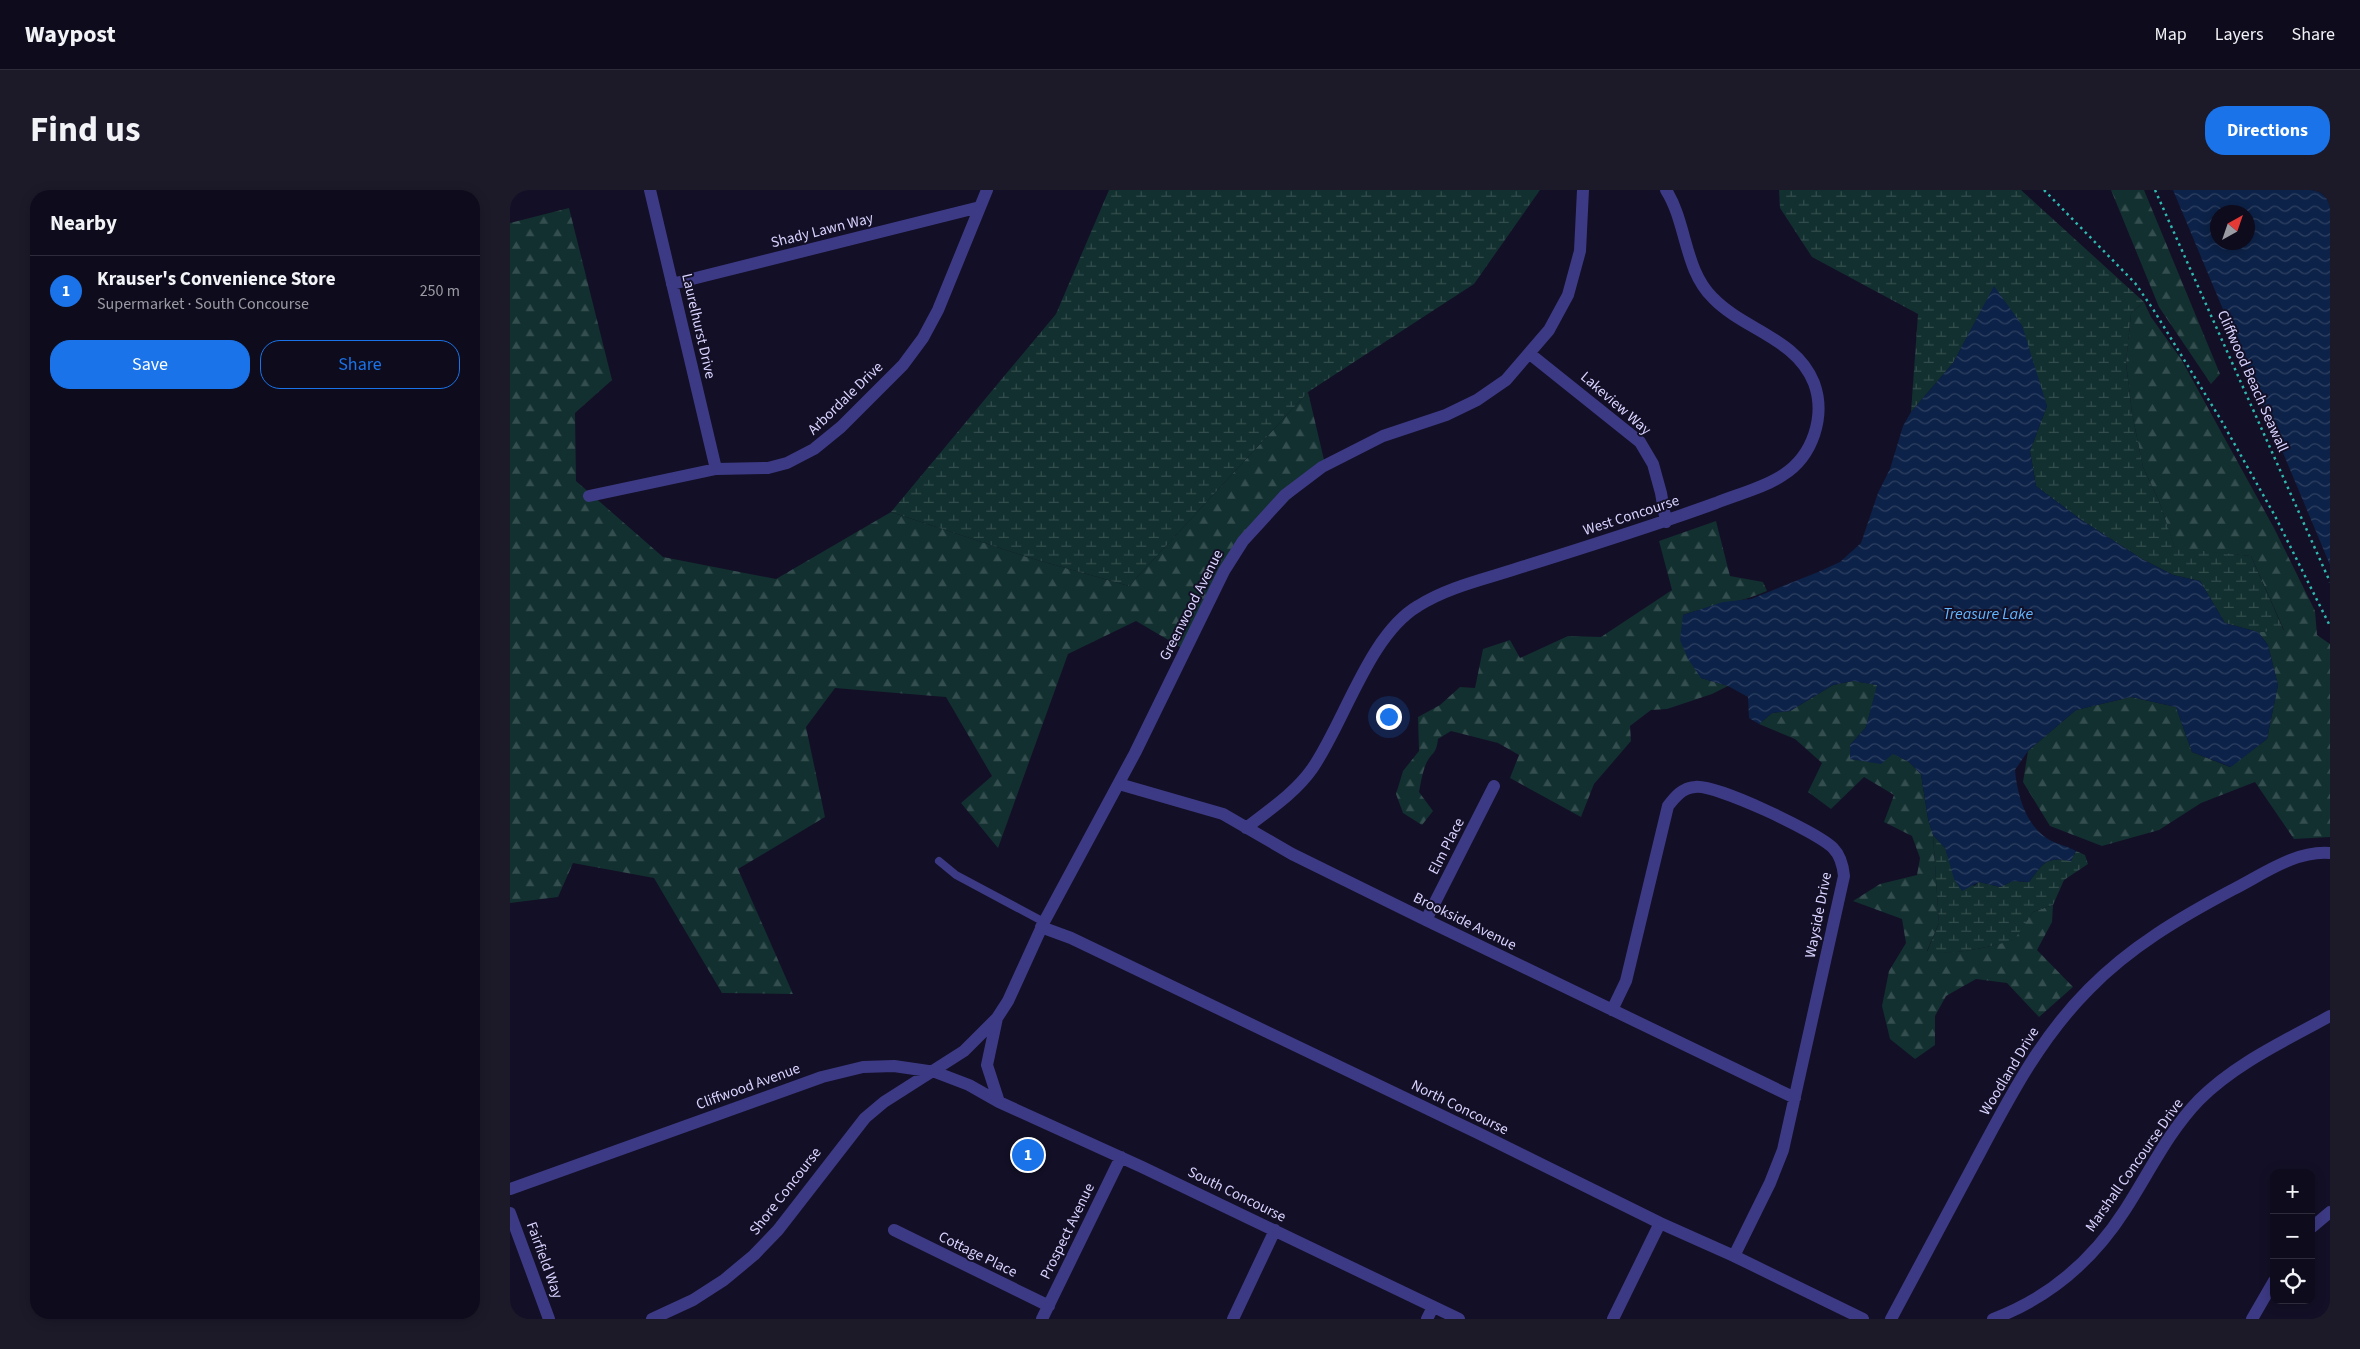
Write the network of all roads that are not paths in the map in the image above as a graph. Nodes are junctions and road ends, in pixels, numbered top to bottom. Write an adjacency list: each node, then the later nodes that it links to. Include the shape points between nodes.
1 (650, 190): 6 (street, Laurelhurst Drive)
2 (987, 190): 5 (street, Arbordale Drive)
3 (1583, 190): 7 (street, Greenwood Avenue, via 1583,229 1576,269 1559,314)
4 (1666, 190): 10 (street, West Concourse, via 1704,288 1731,314 1793,352 1808,371 1818,404 1813,439 1798,462 1784,475)
5 (980, 207): 6 (street, Shady Lawn Way); 8 (street, Arbordale Drive, via 938,310 923,338 903,365 841,427 814,450 787,463 759,469)
6 (672, 284): 8 (street, Laurelhurst Drive)
7 (1530, 354): 10 (street, Lakeview Way, via 1640,442 1653,464); 11 (street, Greenwood Avenue, via 1506,380 1477,400 1348,452 1304,479 1267,512 1224,570)
8 (716, 469): 9 (street, Arbordale Drive)
9 (589, 496)
10 (1666, 522): 13 (street, West Concourse, via 1482,580 1432,598 1409,611 1379,645 1311,770 1289,795)
11 (1119, 784): 13 (street, Brookside Avenue, via 1223,814); 17 (street, Greenwood Avenue)
12 (1494, 786): 16 (street, Elm Place)
13 (1246, 828): 16 (street, Brookside Avenue)
14 (2330, 853): 44 (street, Woodland Drive, via 2289,861 2166,926 2121,960 2078,1000 2018,1080)
15 (939, 860): 17 (lane, via 956,875)
16 (1426, 920): 18 (street, Brookside Avenue)
17 (1043, 925): 20 (street, Greenwood Avenue, via 1008,1001); 28 (street, North Concourse)
18 (1612, 1010): 22 (street, Brookside Avenue); 22 (street, Wayside Drive, via 1626,981 1665,816 1675,796 1694,787 1705,786 1789,823 1832,847 1843,866 1844,876)
19 (2330, 1016): 45 (street, Marshall Concourse Drive, via 2220,1081 2183,1119 2113,1228 2092,1254 2042,1296)
20 (996, 1018): 21 (street, Greenwood Avenue, via 964,1052); 23 (street, Greenwood Avenue, via 987,1065)
21 (935, 1072): 23 (street, Cliffwood Avenue, via 969,1085); 25 (street, Cliffwood Avenue, via 894,1066 839,1071); 37 (street, Shore Concourse, via 884,1102 865,1118 778,1230 754,1255 693,1300)
22 (1794, 1098): 32 (street, Wayside Drive, via 1779,1164)
23 (999, 1102): 24 (street, South Concourse)
24 (1121, 1157): 31 (street, South Concourse); 34 (street, Prospect Avenue)
25 (510, 1189)
26 (2330, 1212): 29 (street)
27 (510, 1213): 36 (street, Fairfield Way)
28 (1660, 1223): 32 (street, North Concourse); 42 (street)
29 (2315, 1225)
30 (894, 1230): 34 (street, Cottage Place)
31 (1275, 1230): 35 (street, South Concourse); 39 (street)
32 (1734, 1256): 43 (street, North Concourse)
33 (2270, 1289): 46 (street)
34 (1049, 1306): 38 (street, Prospect Avenue)
35 (1433, 1307): 40 (street); 41 (street, South Concourse)
36 (549, 1319)
37 (652, 1319)
38 (1042, 1319)
39 (1233, 1319)
40 (1427, 1319)
41 (1459, 1319)
42 (1613, 1319)
43 (1863, 1319)
44 (1891, 1319)
45 (1993, 1319)
46 (2252, 1319)

